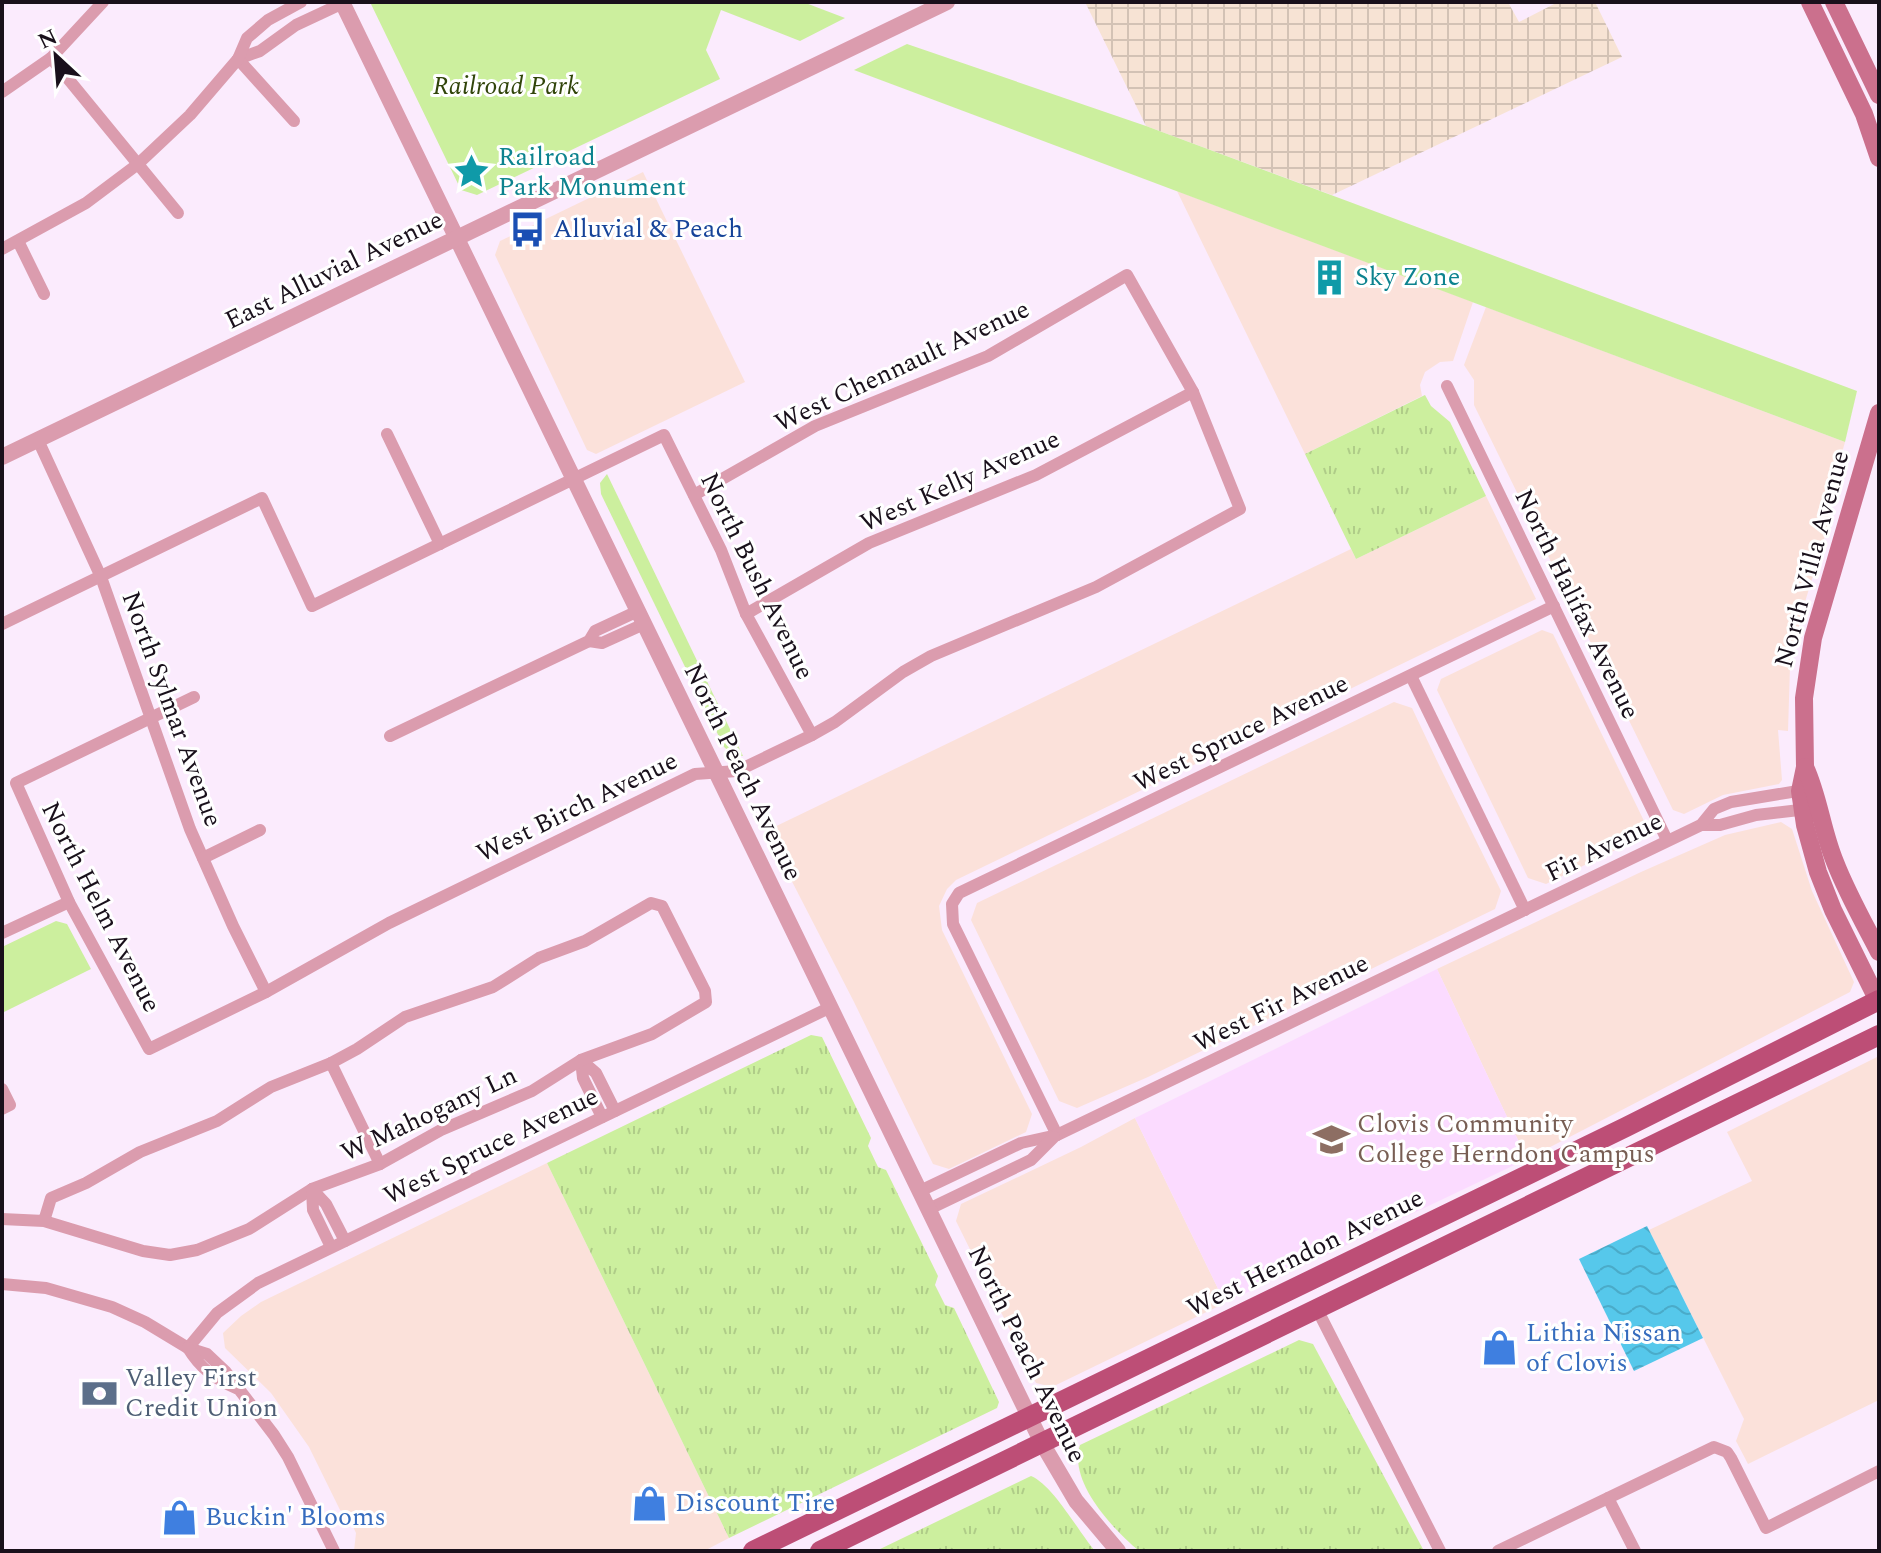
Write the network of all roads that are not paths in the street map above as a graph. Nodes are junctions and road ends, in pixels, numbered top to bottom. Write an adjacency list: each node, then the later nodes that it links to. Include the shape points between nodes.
1 (103, 2): 7 (street)
2 (301, 2): 8 (street, via 257,28)
3 (343, 2): 8 (street); 15 (street, North Peach Avenue)
4 (947, 2): 15 (street, East Alluvial Avenue)
5 (1837, 3): 6 (street); 10 (main road)
6 (1814, 8): 12 (main road)
7 (51, 58): 9 (street); 13 (street)
8 (238, 59): 11 (street); 13 (street)
9 (2, 92)
10 (1879, 95)
11 (294, 121)
12 (1879, 158)
13 (138, 164): 14 (street); 16 (street, via 86,203)
14 (178, 213)
15 (456, 238): 23 (street, East Alluvial Avenue); 25 (street, North Peach Avenue)
16 (18, 241): 17 (street); 18 (street)
17 (2, 249)
18 (44, 294)
19 (1447, 386): 29 (street, North Halifax Avenue)
20 (1193, 392): 26 (street, West Chennault Avenue, via 1127,275 988,356 815,426); 30 (street, West Kelly Avenue, via 1036,475 869,543); 36 (street, West Birch Avenue, via 1240,509 1096,587 931,656)
21 (1879, 413): 39 (main road, North Villa Avenue, via 1813,638 1804,698)
22 (387, 434): 27 (street)
23 (38, 440): 24 (street, East Alluvial Avenue); 28 (street, North Sylmar Avenue)
24 (2, 457)
25 (575, 479): 26 (street, North Bush Avenue, via 664,435); 27 (street); 31 (street, North Peach Avenue)
26 (694, 495): 30 (street, North Bush Avenue)
27 (440, 544): 28 (street, via 312,606 262,498)
28 (101, 577): 32 (street); 35 (street, North Sylmar Avenue)
29 (1554, 606): 33 (street, West Spruce Avenue); 42 (street, North Halifax Avenue)
30 (746, 614): 36 (street, North Bush Avenue)
31 (641, 617): 37 (street, via 602,643 589,641); 38 (street, North Peach Avenue)
32 (2, 624)
33 (1411, 676): 45 (street); 59 (street, West Spruce Avenue, via 962,890 952,904 953,924)
34 (194, 697): 35 (street)
35 (150, 718): 43 (street, North Sylmar Avenue); 44 (street, North Helm Avenue, via 16,783)
36 (812, 735): 38 (street, West Birch Avenue, via 737,771)
37 (390, 736)
38 (716, 772): 48 (street, West Birch Avenue, via 695,774 389,923); 50 (street, North Peach Avenue)
39 (1809, 799): 40 (street, Fir Avenue, via 1720,825); 40 (street, Fir Avenue, via 1731,802 1714,809); 47 (main road, North Villa Avenue); 49 (main road, North Villa Avenue, via 1818,872)
40 (1701, 825): 42 (street, Fir Avenue)
41 (260, 830): 43 (street)
42 (1667, 840): 45 (street, Fir Avenue)
43 (203, 858): 48 (street, North Sylmar Avenue)
44 (69, 902): 46 (street); 52 (street, North Helm Avenue)
45 (1525, 910): 59 (street, West Fir Avenue)
46 (2, 933)
47 (1879, 952)
48 (266, 992): 52 (street, West Birch Avenue)
49 (1878, 1001): 61 (main road, West Herndon Avenue)
50 (831, 1007): 57 (street, West Spruce Avenue); 63 (street, North Peach Avenue)
51 (1879, 1035): 70 (main road)
52 (149, 1049)
53 (581, 1060): 54 (street, W Mahogany Ln, via 652,1034 706,1002 662,906 651,903 585,941 539,958 493,987 405,1017); 57 (street, via 596,1073); 58 (street, via 583,1078); 60 (street, W Mahogany Ln, via 532,1091 441,1130)
54 (331, 1063): 60 (street); 66 (street, via 271,1087 217,1121 140,1152 51,1198)
55 (2, 1089): 56 (street)
56 (6, 1107)
57 (615, 1111): 58 (street, West Spruce Avenue)
58 (602, 1117): 67 (street, West Spruce Avenue)
59 (1057, 1135): 63 (street, West Fir Avenue, via 1021,1143); 64 (street, West Fir Avenue, via 1031,1160)
60 (380, 1164): 62 (street, W Mahogany Ln)
61 (1531, 1173): 70 (main road, via 1461,1221 1321,1289 1315,1298); 72 (main road, West Herndon Avenue)
62 (312, 1189): 66 (street, W Mahogany Ln, via 249,1229 170,1255); 67 (street); 68 (street, via 313,1210)
63 (920, 1191): 64 (street, North Peach Avenue)
64 (929, 1209): 72 (street, North Peach Avenue)
65 (2, 1219): 66 (street, W Mahogany Ln)
66 (44, 1221)
67 (345, 1241): 68 (street, West Spruce Avenue)
68 (331, 1247): 71 (street, West Spruce Avenue, via 236,1297)
69 (2, 1284): 71 (street, via 46,1288 112,1307)
70 (1317, 1309): 73 (main road); 80 (street)
71 (188, 1348): 76 (street, via 217,1380 236,1388 274,1435)
72 (1029, 1416): 73 (street, North Peach Avenue); 77 (main road, West Herndon Avenue)
73 (1042, 1443): 78 (main road); 79 (street, North Peach Avenue, via 1076,1501)
74 (1879, 1471): 75 (street, via 1766,1528 1731,1458 1720,1448)
75 (1608, 1498): 81 (street); 82 (street)
76 (334, 1551)
77 (753, 1551)
78 (820, 1551)
79 (1118, 1551)
80 (1440, 1551)
81 (1498, 1551)
82 (1635, 1551)

